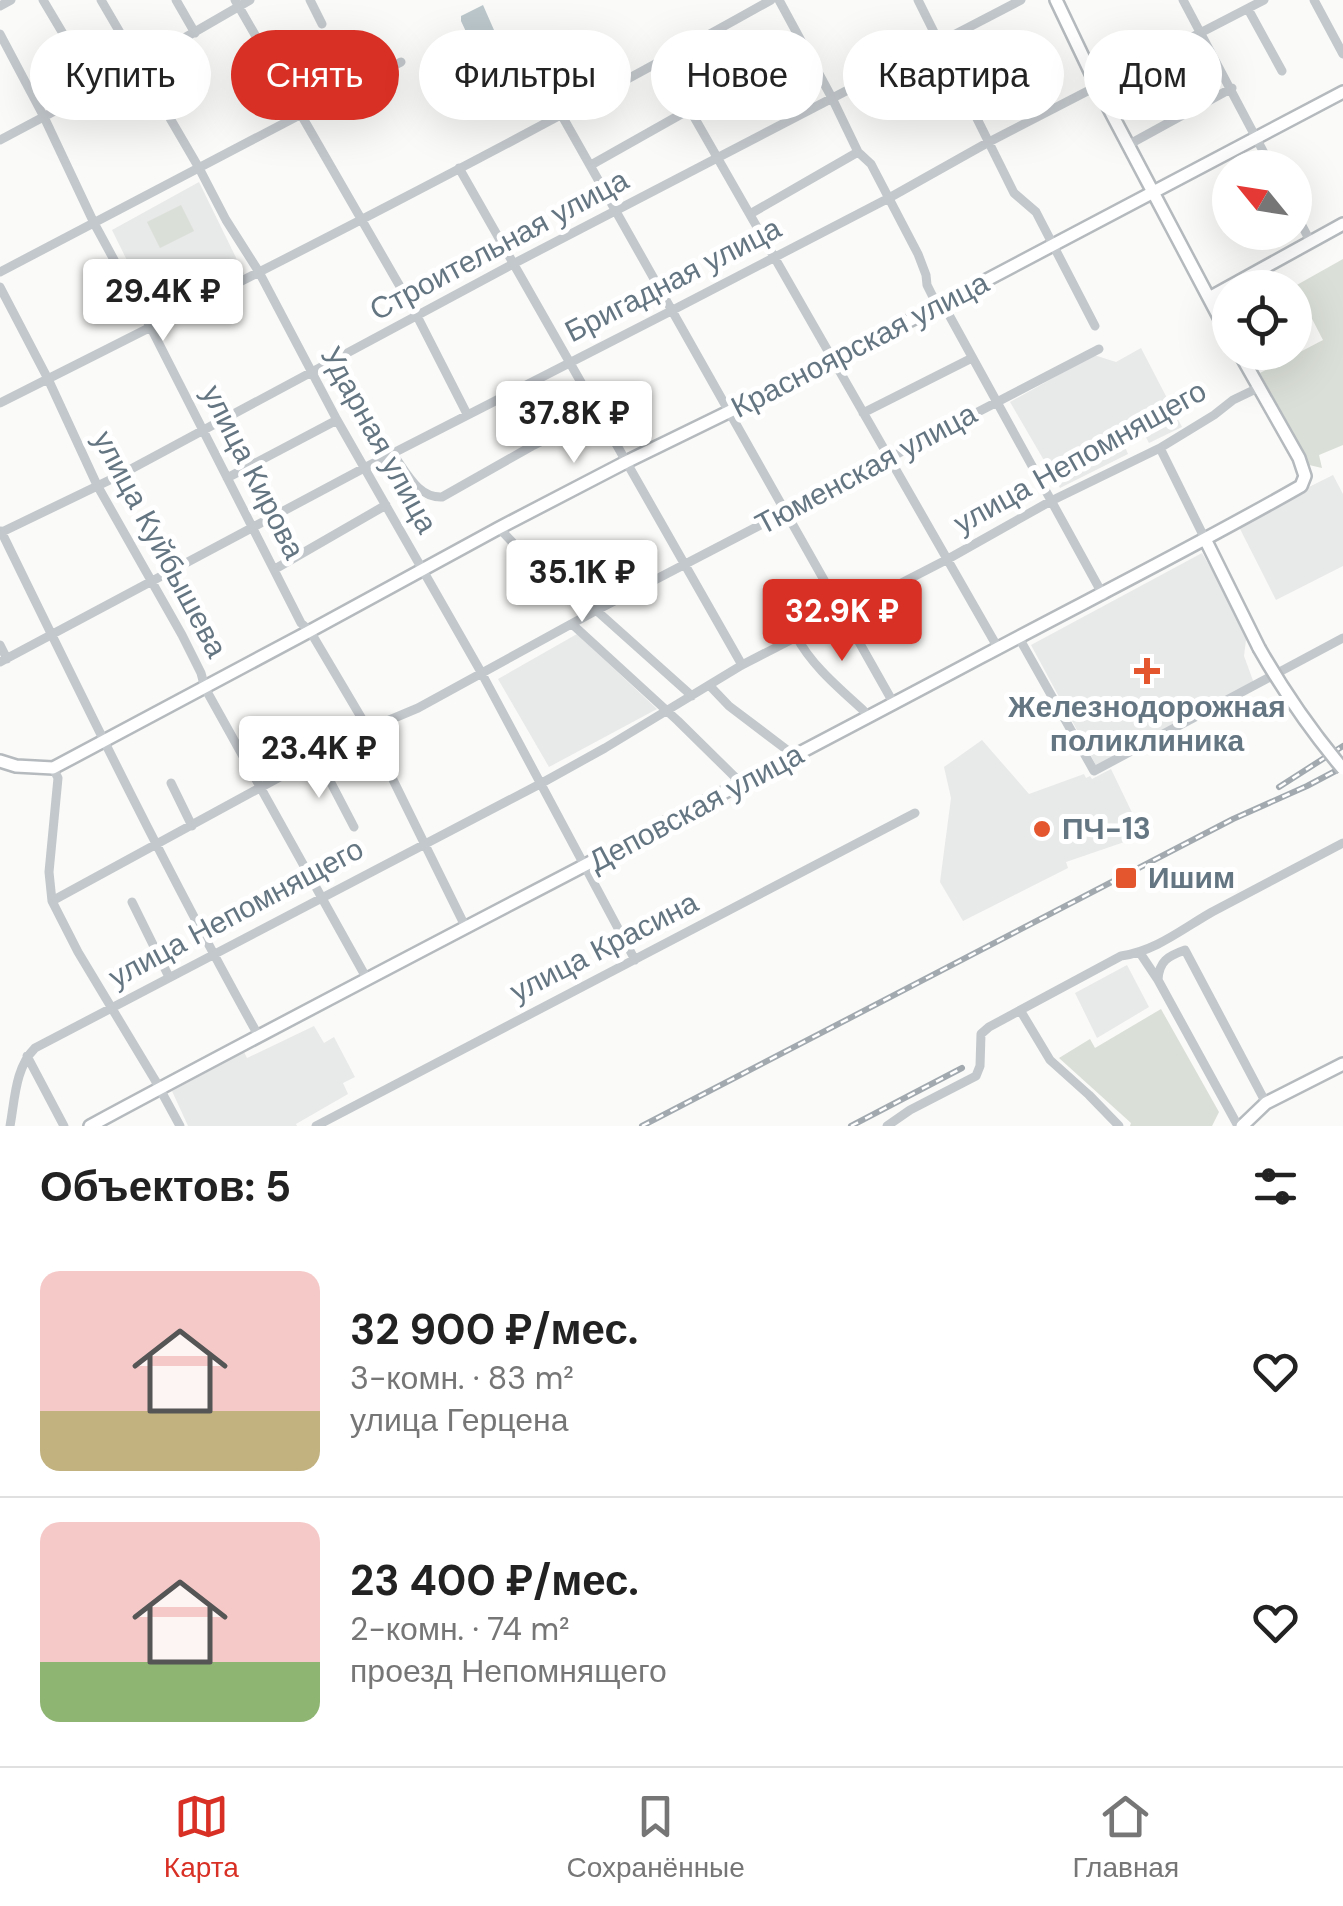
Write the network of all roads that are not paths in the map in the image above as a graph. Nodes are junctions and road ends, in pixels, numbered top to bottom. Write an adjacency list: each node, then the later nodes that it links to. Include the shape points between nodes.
1 (11, 0): 16 (street)
2 (43, 0): 19 (street)
3 (101, 0): 20 (street, Ударная улица)
4 (176, 0): 21 (street)
5 (250, 0): 15 (street)
6 (310, 0): 18 (street)
7 (771, 0): 24 (street)
8 (779, 0): 25 (street)
9 (918, 0): 26 (street)
10 (1021, 0): 27 (street, Строительная улица)
11 (1056, 0): 32 (main road)
12 (1183, 0): 28 (street)
13 (1264, 0): 17 (street, Бригадная улица)
14 (1314, 0): 31 (street)
15 (237, 3): 22 (street); 23 (street)
16 (0, 6)
17 (1248, 9): 29 (street, Бригадная улица); 34 (street)
18 (322, 24)
19 (61, 30)
20 (118, 30)
21 (194, 30)
22 (198, 30)
23 (252, 30)
24 (717, 30)
25 (796, 30)
26 (934, 30)
27 (963, 30)
28 (1199, 30)
29 (1207, 30)
30 (0, 34): 37 (street, улица Кирова)
31 (1343, 54)
32 (1084, 60)
33 (1222, 70): 36 (street)
34 (1282, 70)
35 (823, 81): 41 (street)
36 (1232, 88): 53 (street); 56 (street)
37 (30, 91)
38 (843, 92): 41 (street, Строительная улица)
39 (1084, 92): 55 (street, Бригадная улица)
40 (1343, 92): 53 (main road, Красноярская улица)
41 (832, 98): 58 (street); 59 (street, Строительная улица)
42 (38, 120): 54 (street)
43 (45, 120): 68 (street, улица Кирова)
44 (171, 120): 61 (street, Ударная улица)
45 (290, 120): 61 (street)
46 (303, 120): 67 (street)
47 (550, 120): 62 (street)
48 (565, 120): 60 (street)
49 (672, 120): 60 (street)
50 (695, 120): 59 (street)
51 (977, 120): 55 (street)
52 (1114, 120): 56 (main road)
53 (1257, 138): 57 (street); 63 (main road, Красноярская улица)
54 (0, 140)
55 (988, 142): 64 (street, Бригадная улица); 71 (street, via 1014,194 1036,212)
56 (1128, 145): 63 (main road)
57 (1263, 150)
58 (858, 152): 64 (street); 66 (street)
59 (717, 160): 65 (street, Строительная улица); 66 (street)
60 (591, 164): 65 (street)
61 (199, 168): 68 (street); 76 (street, Ударная улица)
62 (459, 168): 67 (street); 74 (street)
63 (1152, 192): 71 (main road, Красноярская улица); 78 (main road)
64 (888, 198): 73 (street, Бригадная улица); 80 (street)
65 (617, 211): 74 (street, Строительная улица); 81 (street)
66 (750, 214): 73 (street)
67 (361, 220): 76 (street); 82 (street)
68 (94, 222): 75 (street); 84 (street, улица Кирова)
69 (1343, 224): 70 (main road)
70 (1312, 240)
71 (1053, 246): 80 (main road, Красноярская улица); 83 (street)
72 (1294, 250): 78 (main road)
73 (774, 257): 81 (street, Бригадная улица); 88 (street)
74 (513, 264): 82 (street, Строительная улица); 87 (street)
75 (0, 272)
76 (259, 272): 84 (street); 90 (street, Ударная улица)
77 (0, 287): 91 (street, улица Куйбышева)
78 (1209, 298): 79 (main road)
79 (1212, 304)
80 (941, 306): 86 (street); 88 (main road, Красноярская улица)
81 (671, 311): 87 (street, Бригадная улица); 95 (street)
82 (417, 316): 90 (street, Строительная улица); 97 (street)
83 (1096, 326)
84 (151, 328): 91 (street); 100 (street, улица Кирова)
85 (1100, 349): 93 (street, Тюменская улица)
86 (972, 358): 93 (street); 96 (street)
87 (570, 361): 97 (street, Бригадная улица); 98 (street)
88 (833, 362): 95 (main road, Красноярская улица); 96 (street)
89 (1250, 370): 92 (main road)
90 (312, 374): 99 (street, Ударная улица); 100 (street, Строительная улица)
91 (48, 379): 94 (street); 107 (street, улица Куйбышева)
92 (1260, 386): 101 (street, улица Непомнящего); 114 (main road, Деповская улица, via 1299,458 1301,486)
93 (996, 402): 103 (street, Тюменская улица); 108 (street)
94 (0, 403)
95 (730, 411): 104 (main road, Красноярская улица); 110 (street)
96 (863, 413): 103 (street)
97 (467, 414): 102 (street, Бригадная улица)
98 (598, 414): 102 (street, via 442,498 422,494); 104 (street)
99 (337, 420): 105 (street, Ударная улица); 106 (street)
100 (203, 430): 106 (street, улица Кирова); 107 (street, Строительная улица)
101 (1160, 448): 108 (street, улица Непомнящего); 114 (street)
102 (392, 453): 105 (street, Бригадная улица)
103 (890, 456): 110 (street, Тюменская улица); 115 (street)
104 (626, 462): 112 (main road, Красноярская улица); 116 (street)
105 (366, 466): 109 (street, Ударная улица); 111 (street, Бригадная улица)
106 (227, 478): 111 (street, улица Кирова)
107 (97, 485): 113 (street, Строительная улица); 119 (street, улица Куйбышева)
108 (1050, 502): 115 (street, улица Непомнящего); 120 (street)
109 (386, 504): 117 (street); 118 (street, Ударная улица)
110 (786, 510): 116 (street, Тюменская улица); 122 (street)
111 (253, 528): 117 (street, улица Кирова); 119 (street, Бригадная улица)
112 (499, 528): 118 (main road, Красноярская улица); 121 (street)
113 (1, 531): 125 (street)
114 (1206, 540): 120 (main road, Деповская улица); 146 (main road, bridge, via 1286,694)
115 (948, 559): 122 (street, улица Непомнящего); 130 (street)
116 (685, 565): 121 (street, Тюменская улица); 132 (street)
117 (275, 569): 124 (street, улица Кирова)
118 (422, 569): 124 (main road, Красноярская улица); 133 (street, Ударная улица)
119 (152, 582): 125 (street, Бригадная улица); 135 (street, улица Куйбышева)
120 (1103, 595): 127 (main road, Деповская улица)
121 (595, 611): 123 (street, Тюменская улица); 136 (street)
122 (843, 612): 126 (street, улица Непомнящего); 137 (street)
123 (572, 624): 133 (street, Тюменская улица); 139 (street)
124 (310, 632): 135 (main road, Красноярская улица); 140 (street, улица Кирова)
125 (51, 634): 131 (street, Бригадная улица); 141 (street)
126 (796, 636): 132 (street, улица Непомнящего); 138 (street)
127 (1018, 638): 128 (street, via 1094,771); 130 (main road, Деповская улица)
128 (1343, 638)
129 (0, 645): 131 (street)
130 (998, 648): 137 (main road, Деповская улица)
131 (3, 661)
132 (742, 665): 134 (street, улица Непомнящего)
133 (481, 672): 140 (street, Тюменская улица); 148 (street, Ударная улица)
134 (709, 685): 136 (street, улица Непомнящего); 142 (street)
135 (205, 688): 141 (main road, Красноярская улица); 150 (street, улица Куйбышева)
136 (692, 696): 139 (street, улица Непомнящего)
137 (894, 704): 142 (main road, Деповская улица)
138 (864, 711)
139 (667, 712): 148 (street, улица Непомнящего); 149 (street)
140 (368, 729): 143 (street, Тюменская улица); 154 (street, улица Кирова)
141 (103, 742): 145 (main road, Красноярская улица); 156 (street)
142 (796, 756): 149 (main road, Деповская улица)
143 (318, 758): 150 (street, Тюменская улица); 153 (street)
144 (0, 762): 145 (main road)
145 (54, 768): 159 (street)
146 (1343, 769)
147 (171, 783): 152 (street)
148 (540, 784): 154 (street, улица Непомнящего); 157 (street, Ударная улица)
149 (743, 785): 157 (main road, Деповская улица)
150 (262, 789): 152 (street, Тюменская улица); 158 (street, улица Куйбышева)
151 (915, 814): 167 (street, улица Красина)
152 (192, 826): 156 (street, Тюменская улица)
153 (354, 827)
154 (424, 842): 158 (street, улица Непомнящего); 161 (street, улица Кирова)
155 (1341, 844): 162 (street)
156 (156, 845): 159 (street, Тюменская улица); 164 (street)
157 (585, 866): 161 (main road, Деповская улица); 167 (street, Ударная улица)
158 (321, 897): 164 (street, улица Непомнящего); 169 (street, улица Куйбышева)
159 (52, 902): 171 (street)
160 (132, 902): 168 (street)
161 (466, 928): 169 (main road, Деповская улица)
162 (1177, 934): 163 (street); 165 (street)
163 (1185, 950): 166 (street); 177 (street)
164 (213, 954): 168 (street, улица Непомнящего); 173 (street)
165 (1140, 954): 166 (street, via 1158,961); 170 (street); 172 (street, via 1121,956)
166 (1170, 957): 170 (street, via 1158,968)
167 (635, 960): 182 (street, улица Красина)
168 (169, 977): 171 (street, улица Непомнящего)
169 (367, 979): 173 (main road, Деповская улица)
170 (1158, 980): 185 (street)
171 (112, 1007): 174 (street, улица Непомнящего); 176 (street)
172 (1020, 1010): 183 (street, via 981,1034 976,1076); 184 (street, via 1050,1060)
173 (258, 1035): 176 (main road, Деповская улица)
174 (27, 1056): 178 (street); 179 (street)
175 (1343, 1064): 177 (main road)
176 (158, 1089): 180 (main road, Деповская улица); 181 (street)
177 (1266, 1104): 185 (main road)
178 (10, 1126)
179 (64, 1126)
180 (90, 1126)
181 (180, 1126)
182 (316, 1126)
183 (887, 1126)
184 (1119, 1126)
185 (1240, 1126)

